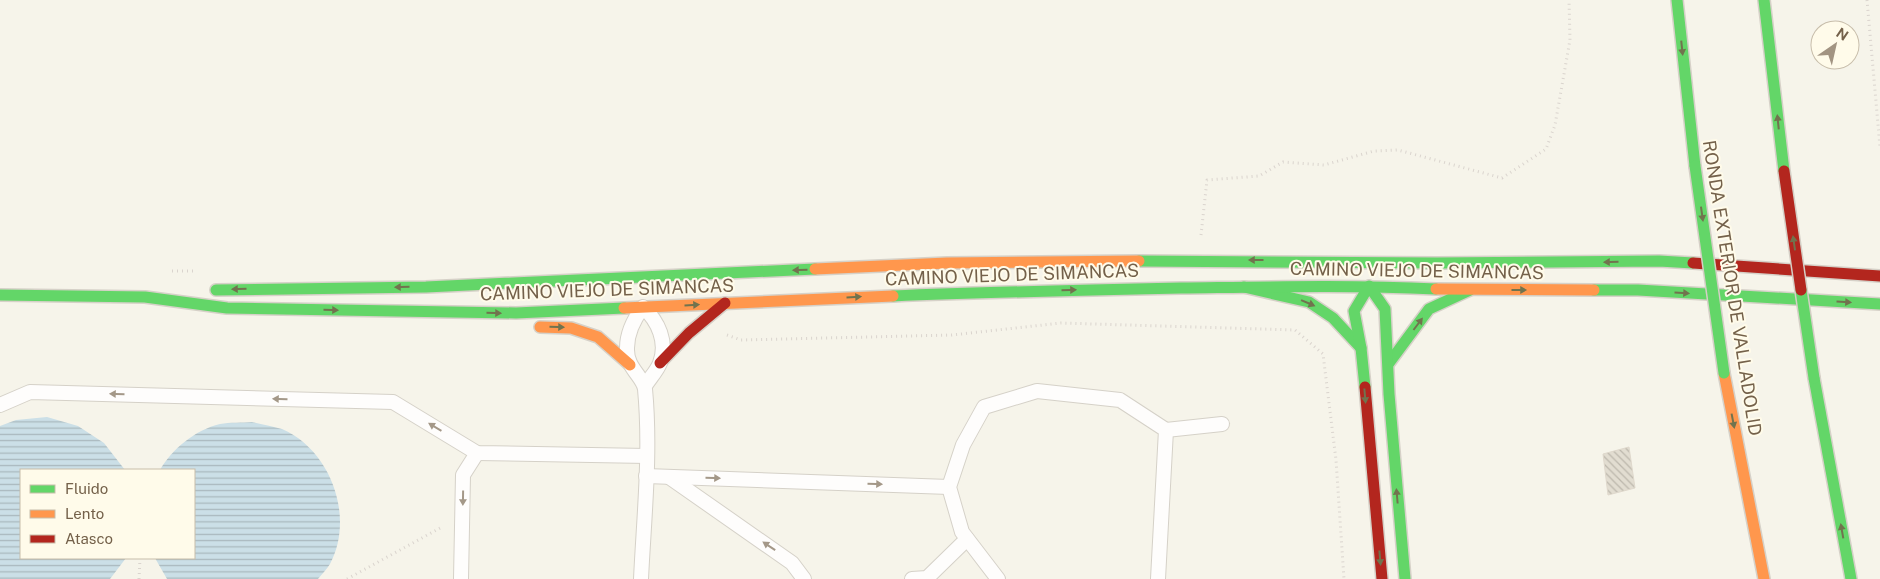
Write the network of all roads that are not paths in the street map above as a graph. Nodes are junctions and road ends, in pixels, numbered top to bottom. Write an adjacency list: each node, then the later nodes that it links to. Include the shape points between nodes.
1 (1677, 0): 53 (main road, RONDA EXTERIOR DE VALLADOLID, one-way to 53, bridge, via 1695,166 1724,373)
2 (1764, 0): 54 (main road, one-way to 2, bridge, via 1814,378 1784,171)
3 (1198, 260): 4 (main road, CAMINO VIEJO DE SIMANCAS); 5 (main road); 7 (main road, CAMINO VIEJO DE SIMANCAS, one-way to 3, via 1659,261)
4 (899, 266): 13 (main road); 15 (main road, CAMINO VIEJO DE SIMANCAS, one-way to 15)
5 (1236, 272)
6 (1345, 274): 14 (main road)
7 (1846, 274): 9 (main road, CAMINO VIEJO DE SIMANCAS); 12 (main road)
8 (1442, 275): 14 (main road, via 1380,274)
9 (1880, 276)
10 (1696, 278): 11 (main road)
11 (1723, 278)
12 (1742, 278)
13 (832, 280)
14 (1369, 286): 16 (main road, CAMINO VIEJO DE SIMANCAS); 18 (main road, CAMINO VIEJO DE SIMANCAS); 31 (main road, via 1354,311); 33 (main road, via 1385,309)
15 (426, 287): 17 (main road, CAMINO VIEJO DE SIMANCAS, one-way to 17); 21 (main road)
16 (1244, 287): 25 (main road, CAMINO VIEJO DE SIMANCAS, one-way to 16, via 1007,291); 31 (main road, one-way to 31, via 1310,302 1333,318)
17 (200, 290)
18 (1470, 290): 26 (main road, CAMINO VIEJO DE SIMANCAS, one-way to 26, via 1638,290); 33 (main road, one-way to 18, via 1429,309)
19 (181, 292): 24 (main road, CAMINO VIEJO DE SIMANCAS)
20 (0, 295): 24 (main road, CAMINO VIEJO DE SIMANCAS)
21 (494, 295)
22 (620, 296): 27 (main road)
23 (667, 296): 27 (main road)
24 (145, 297): 28 (main road, CAMINO VIEJO DE SIMANCAS, via 227,308)
25 (725, 303): 27 (main road, CAMINO VIEJO DE SIMANCAS, one-way to 25); 32 (main road)
26 (1880, 304)
27 (643, 307): 28 (main road, CAMINO VIEJO DE SIMANCAS, one-way to 27, via 516,313); 32 (lane, via 653,316 663,340); 34 (lane, via 632,322 627,348)
28 (265, 309): 29 (main road)
29 (330, 322)
30 (532, 327): 34 (main road, one-way to 34, via 571,328 598,337)
31 (1361, 348): 51 (main road, one-way to 51)
32 (660, 363): 35 (lane)
33 (1389, 363): 52 (main road, one-way to 33)
34 (630, 365): 35 (lane)
35 (644, 386): 40 (lane)
36 (0, 405): 39 (lane, one-way to 36, via 393,402 30,392)
37 (1222, 424): 38 (lane)
38 (1166, 430): 43 (lane, via 1120,400 1037,392 984,407 963,445); 50 (lane)
39 (477, 453): 40 (lane); 45 (lane, one-way to 45, via 463,475)
40 (647, 456): 41 (lane)
41 (646, 476): 42 (lane); 46 (lane)
42 (669, 477): 43 (lane, one-way to 43); 47 (lane, one-way to 42, via 792,563)
43 (949, 486): 44 (lane)
44 (967, 539): 48 (lane, via 927,578); 49 (lane)
45 (461, 579)
46 (641, 579)
47 (804, 579)
48 (912, 579)
49 (998, 579)
50 (1158, 579)
51 (1382, 579)
52 (1405, 579)
53 (1764, 579)
54 (1851, 579)

